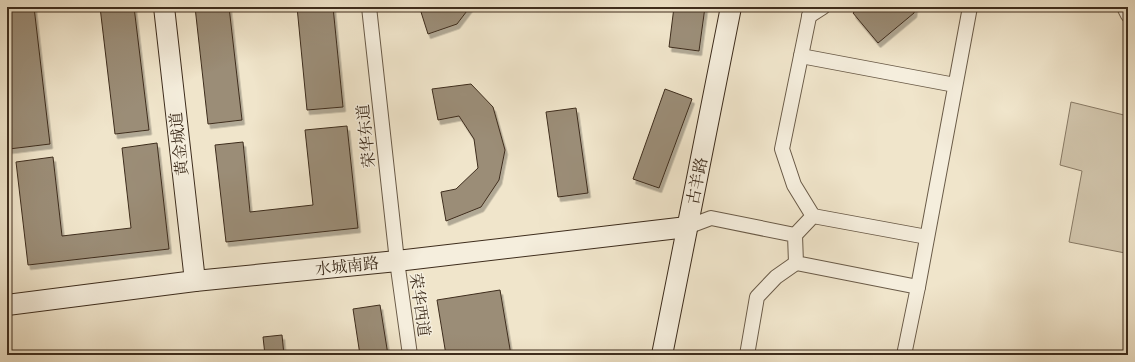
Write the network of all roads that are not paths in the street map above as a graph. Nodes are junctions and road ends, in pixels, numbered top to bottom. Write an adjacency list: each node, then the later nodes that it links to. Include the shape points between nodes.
1 (164, 7): 17 (street, 黄金城道)
2 (369, 7): 15 (street, 荣华东道)
3 (731, 7): 12 (street, 古羊路)
4 (823, 7): 7 (street)
5 (970, 7): 10 (street)
6 (1124, 7): 8 (street)
7 (810, 12): 9 (street)
8 (1128, 15)
9 (801, 56): 10 (street); 11 (street, via 782,149 794,185)
10 (956, 85): 14 (street)
11 (813, 216): 13 (street); 14 (street)
12 (688, 227): 13 (street, via 711,218); 15 (street, 水城南路); 21 (street, 古羊路)
13 (795, 235): 16 (street)
14 (927, 237): 18 (street)
15 (397, 260): 17 (street, 水城南路); 20 (street, 荣华西道)
16 (796, 263): 18 (street); 22 (street, via 776,277 757,297)
17 (195, 281): 19 (street, 水城南路)
18 (918, 287): 23 (street)
19 (7, 305)
20 (410, 355)
21 (662, 355)
22 (747, 355)
23 (904, 355)

